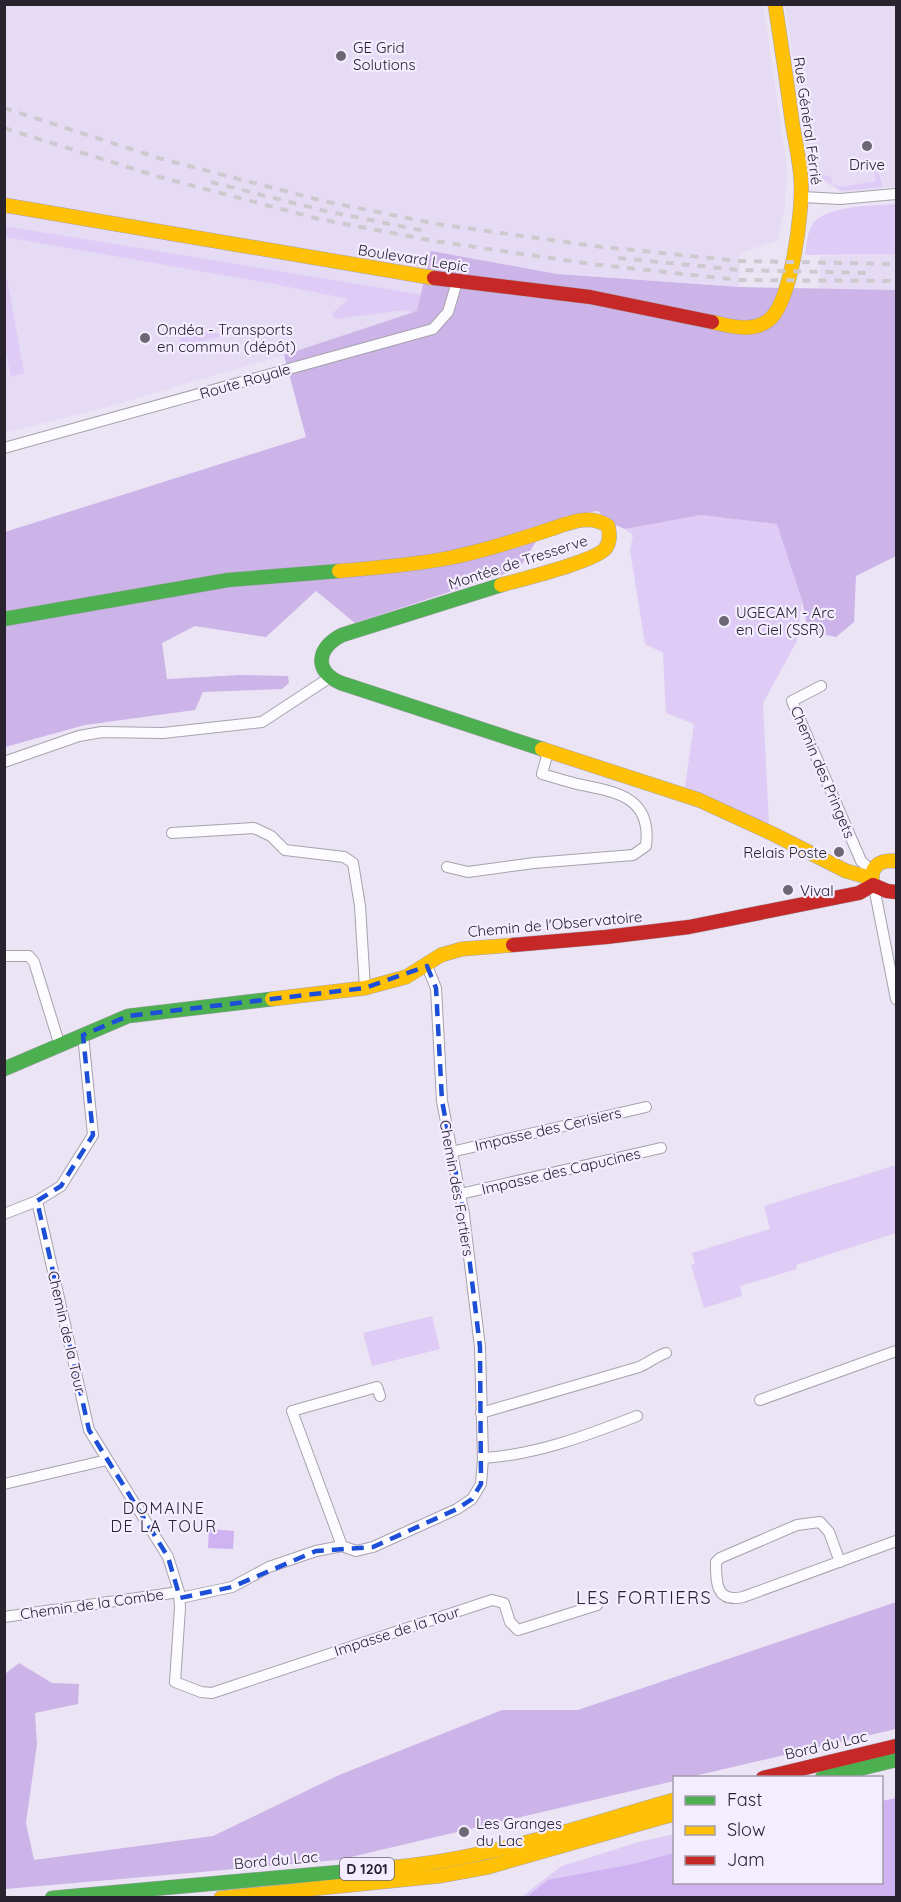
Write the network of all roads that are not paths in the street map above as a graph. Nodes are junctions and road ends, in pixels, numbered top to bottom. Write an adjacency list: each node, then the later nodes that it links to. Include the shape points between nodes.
1 (775, 4): 3 (street, Rue Général Férrié)
2 (897, 194): 3 (street, via 840,199)
3 (802, 197): 5 (street, Rue Général Férrié)
4 (4, 205): 6 (street, Boulevard Lepic)
5 (788, 277): 6 (street, Boulevard Lepic, via 776,312 766,321 747,328 590,297)
6 (457, 282): 7 (street, Route Royale, via 448,312 433,328)
7 (4, 448)
8 (4, 619): 9 (street, Montée de Tresserve, via 228,580 403,566 451,558 582,519 608,525 611,539 596,556 333,639 321,656 322,669)
9 (329, 678): 11 (street); 12 (street, via 262,722 164,733 102,732)
10 (821, 686): 16 (street, Chemin des Pringets, via 792,701 861,861)
11 (548, 752): 15 (street, via 542,774 622,795 634,803 643,816 648,834 646,846 633,855 468,872); 16 (street, via 699,800)
12 (4, 762)
13 (172, 833): 19 (street, via 254,828 271,836 285,850 344,857 353,863)
14 (897, 861): 16 (street, Chemin de l'Observatoire, via 878,862)
15 (447, 867)
16 (879, 884): 18 (street, Chemin de l'Observatoire, via 859,893 710,924 462,949 441,955); 20 (street, via 888,963)
17 (4, 956): 22 (street, via 29,956 34,962)
18 (427, 966): 19 (street, Chemin de l'Observatoire, via 406,977); 26 (street, Chemin des Fortiers, via 436,988 442,1101)
19 (365, 988): 21 (street, Chemin de l'Observatoire, via 138,1014)
20 (897, 999)
21 (83, 1035): 22 (street, Chemin de l'Observatoire); 28 (street, via 93,1135 61,1186)
22 (60, 1046): 23 (street, Chemin de l'Observatoire)
23 (4, 1069)
24 (646, 1107): 26 (street, Impasse des Cerisiers)
25 (661, 1148): 27 (street, Impasse des Capucines)
26 (451, 1152): 27 (street, Chemin des Fortiers)
27 (460, 1194): 34 (street, Chemin des Fortiers, via 480,1347)
28 (37, 1201): 29 (street); 37 (street, Chemin de la Tour, via 89,1430)
29 (4, 1214)
30 (897, 1351): 33 (street)
31 (666, 1353): 34 (street, via 639,1368)
32 (380, 1396): 40 (street, via 377,1387 292,1411)
33 (760, 1400)
34 (481, 1413): 36 (street, Chemin des Fortiers)
35 (637, 1416): 36 (street, via 548,1447)
36 (483, 1458): 40 (street, Chemin des Fortiers, via 481,1484 472,1499 457,1509 373,1547 356,1551)
37 (107, 1460): 38 (street); 43 (street, Chemin de la Tour, via 168,1557)
38 (4, 1484)
39 (897, 1541): 41 (street)
40 (342, 1546): 42 (street, Chemin des Fortiers, via 269,1567)
41 (840, 1562): 41 (street, via 735,1599 725,1596 717,1587 716,1562 720,1558 797,1525 820,1522 829,1532)
42 (232, 1587): 43 (street, Chemin de la Combe)
43 (179, 1595): 45 (street, Chemin de la Combe); 46 (street, Chemin de la Tour, via 175,1682)
44 (597, 1605): 46 (street, Impasse de la Tour, via 518,1630 510,1622 504,1603 492,1600 212,1693)
45 (4, 1617)
46 (183, 1685)
47 (897, 1746): 49 (street, Bord du Lac)
48 (897, 1760): 50 (street, Bord du Lac)
49 (771, 1776)
50 (830, 1776)
51 (673, 1801): 53 (street, Bord du Lac / D 1201, via 485,1854)
52 (673, 1815): 54 (street, D 1201, via 488,1867)
53 (408, 1866): 54 (street); 55 (street, Bord du Lac / D 1201)
54 (396, 1881): 56 (street, D 1201)
55 (52, 1898)
56 (221, 1898)

